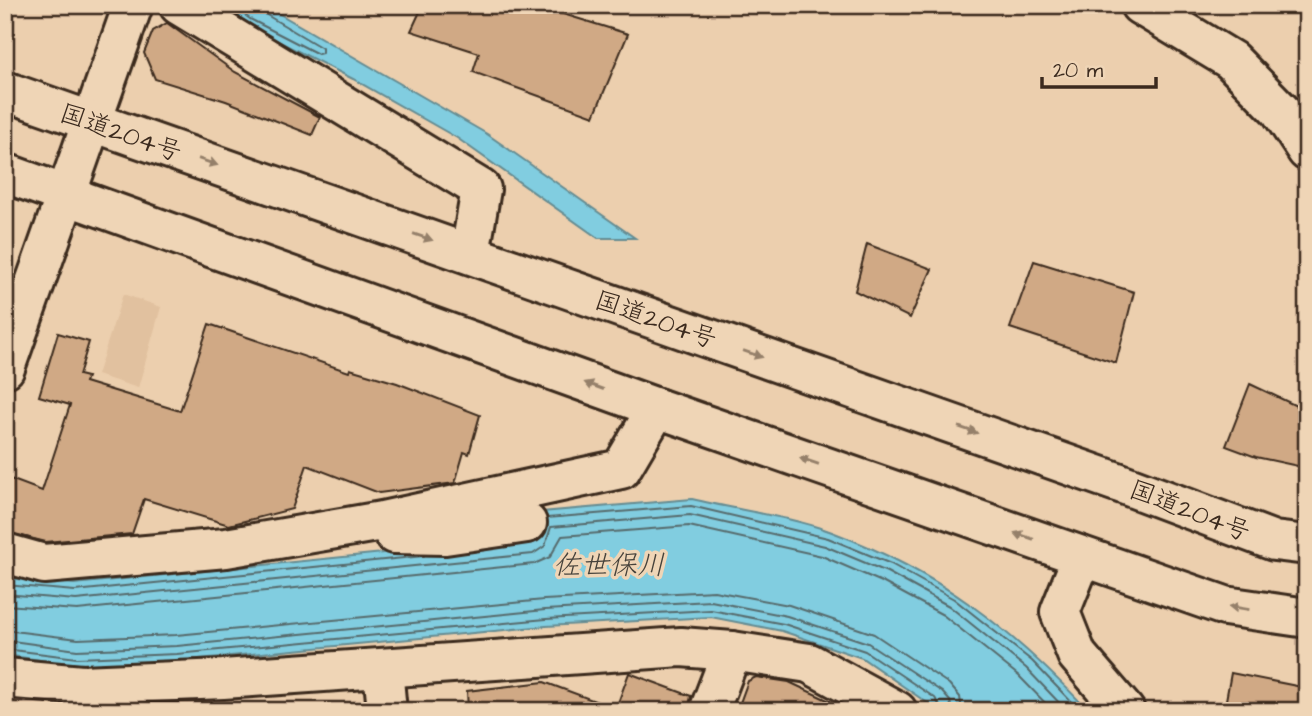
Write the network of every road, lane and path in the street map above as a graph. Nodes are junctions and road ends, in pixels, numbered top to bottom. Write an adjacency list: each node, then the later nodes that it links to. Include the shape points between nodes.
1 (133, 5): 5 (main road)
2 (179, 5): 9 (main road, via 481,190)
3 (1140, 5): 6 (main road, via 1231,60 1280,110)
4 (5, 91): 5 (main road, 国道204号)
5 (94, 122): 8 (main road); 9 (main road, 国道204号, one-way to 9)
6 (1307, 151)
7 (5, 173): 8 (main road)
8 (67, 195): 10 (main road); 11 (main road, one-way to 8)
9 (470, 254): 14 (main road, 国道204号, one-way to 14, via 1274,541)
10 (5, 368)
11 (657, 408): 12 (main road, via 621,469); 16 (main road, one-way to 11)
12 (382, 521): 13 (main road, via 390,534); 15 (main road, via 226,548 57,563)
13 (527, 523)
14 (1307, 545)
15 (5, 553)
16 (1082, 557): 17 (main road, one-way to 16, via 1225,606); 24 (main road, via 1060,611 1077,655)
17 (1307, 618)
18 (732, 651): 19 (main road, via 681,647); 22 (main road); 23 (main road, via 808,663)
19 (383, 669): 20 (main road, via 82,685); 21 (main road)
20 (5, 678)
21 (387, 711)
22 (709, 711)
23 (897, 711)
24 (1125, 711)

